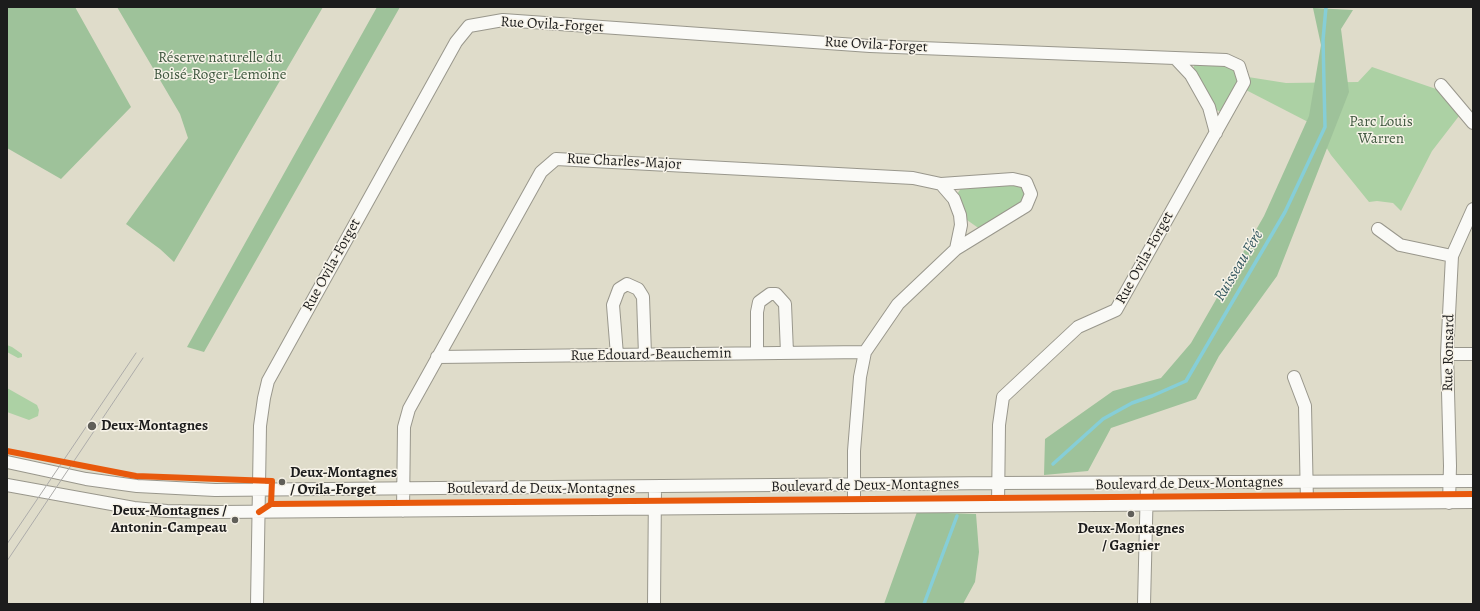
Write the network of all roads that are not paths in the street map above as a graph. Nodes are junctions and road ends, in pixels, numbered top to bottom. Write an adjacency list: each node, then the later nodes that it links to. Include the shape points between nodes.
1 (1176, 59): 4 (street, via 1191,75 1209,107); 4 (street, Rue Ovila-Forget, via 1226,60 1240,66 1244,82); 29 (street, Rue Ovila-Forget, via 870,46 503,20 469,26 456,42 268,381 260,426)
2 (1441, 85): 3 (street)
3 (1473, 123)
4 (1216, 133): 23 (street, Rue Ovila-Forget, via 1116,310 1078,327 1003,397 999,425)
5 (940, 184): 8 (street, via 954,199 960,215 961,225); 8 (street, Rue Charles-Major, via 1013,179 1026,182 1031,194 1026,206); 17 (street, Rue Charles-Major, via 913,178 556,159 541,172)
6 (1473, 209): 9 (street, Rue Ronsard)
7 (1378, 230): 9 (street, via 1400,245)
8 (956, 249): 10 (street, Rue Charles-Major, via 898,304)
9 (1452, 256): 13 (street, Rue Ronsard)
10 (865, 352): 12 (street, Rue Edouard-Beauchemin); 26 (street, Rue Charles-Major, via 860,377)
11 (757, 353): 12 (street, Rue Edouard-Beauchemin); 12 (street, via 759,302 770,294 776,294 785,304); 16 (street, Rue Edouard-Beauchemin)
12 (787, 353)
13 (1447, 354): 14 (street); 20 (street, Rue Ronsard)
14 (1473, 354)
15 (617, 355): 16 (street, Rue Edouard-Beauchemin); 16 (street, via 613,305 619,289 627,284 638,289 643,297); 17 (street, Rue Edouard-Beauchemin)
16 (645, 355)
17 (437, 357): 28 (street, Rue Charles-Major, via 409,409 404,428)
18 (1294, 377): 22 (street, via 1305,406)
19 (7, 462): 29 (street, Boulevard de Deux-Montagnes, via 137,486 185,490)
20 (1450, 481): 21 (street, Boulevard de Deux-Montagnes); 22 (street, Boulevard de Deux-Montagnes); 30 (street, Rue Ronsard)
21 (1473, 481)
22 (1307, 482): 24 (street, Boulevard de Deux-Montagnes); 32 (street)
23 (998, 483): 24 (street, Boulevard de Deux-Montagnes); 26 (street, Boulevard de Deux-Montagnes); 33 (street, Rue Ovila-Forget)
24 (1147, 483): 34 (street)
25 (7, 485): 38 (street, Boulevard de Deux-Montagnes, via 134,508 178,512)
26 (854, 485): 27 (street, Boulevard de Deux-Montagnes); 35 (street, Rue Charles-Major)
27 (655, 487): 28 (street, Boulevard de Deux-Montagnes); 36 (street)
28 (404, 489): 29 (street, Boulevard de Deux-Montagnes); 37 (street, Rue Charles-Major)
29 (260, 490): 38 (street, Rue Ovila-Forget)
30 (1449, 502): 31 (street, Boulevard de Deux-Montagnes); 32 (street, Boulevard de Deux-Montagnes)
31 (1473, 502)
32 (1307, 503): 34 (street, Boulevard de Deux-Montagnes)
33 (998, 505): 34 (street, Boulevard de Deux-Montagnes); 35 (street, Boulevard de Deux-Montagnes)
34 (1146, 505): 41 (street)
35 (854, 507): 36 (street, Boulevard de Deux-Montagnes)
36 (656, 509): 37 (street, Boulevard de Deux-Montagnes); 40 (street)
37 (404, 511): 38 (street, Boulevard de Deux-Montagnes)
38 (259, 512): 39 (street, Rue Ovila-Forget)
39 (257, 604)
40 (654, 604)
41 (1144, 604)

